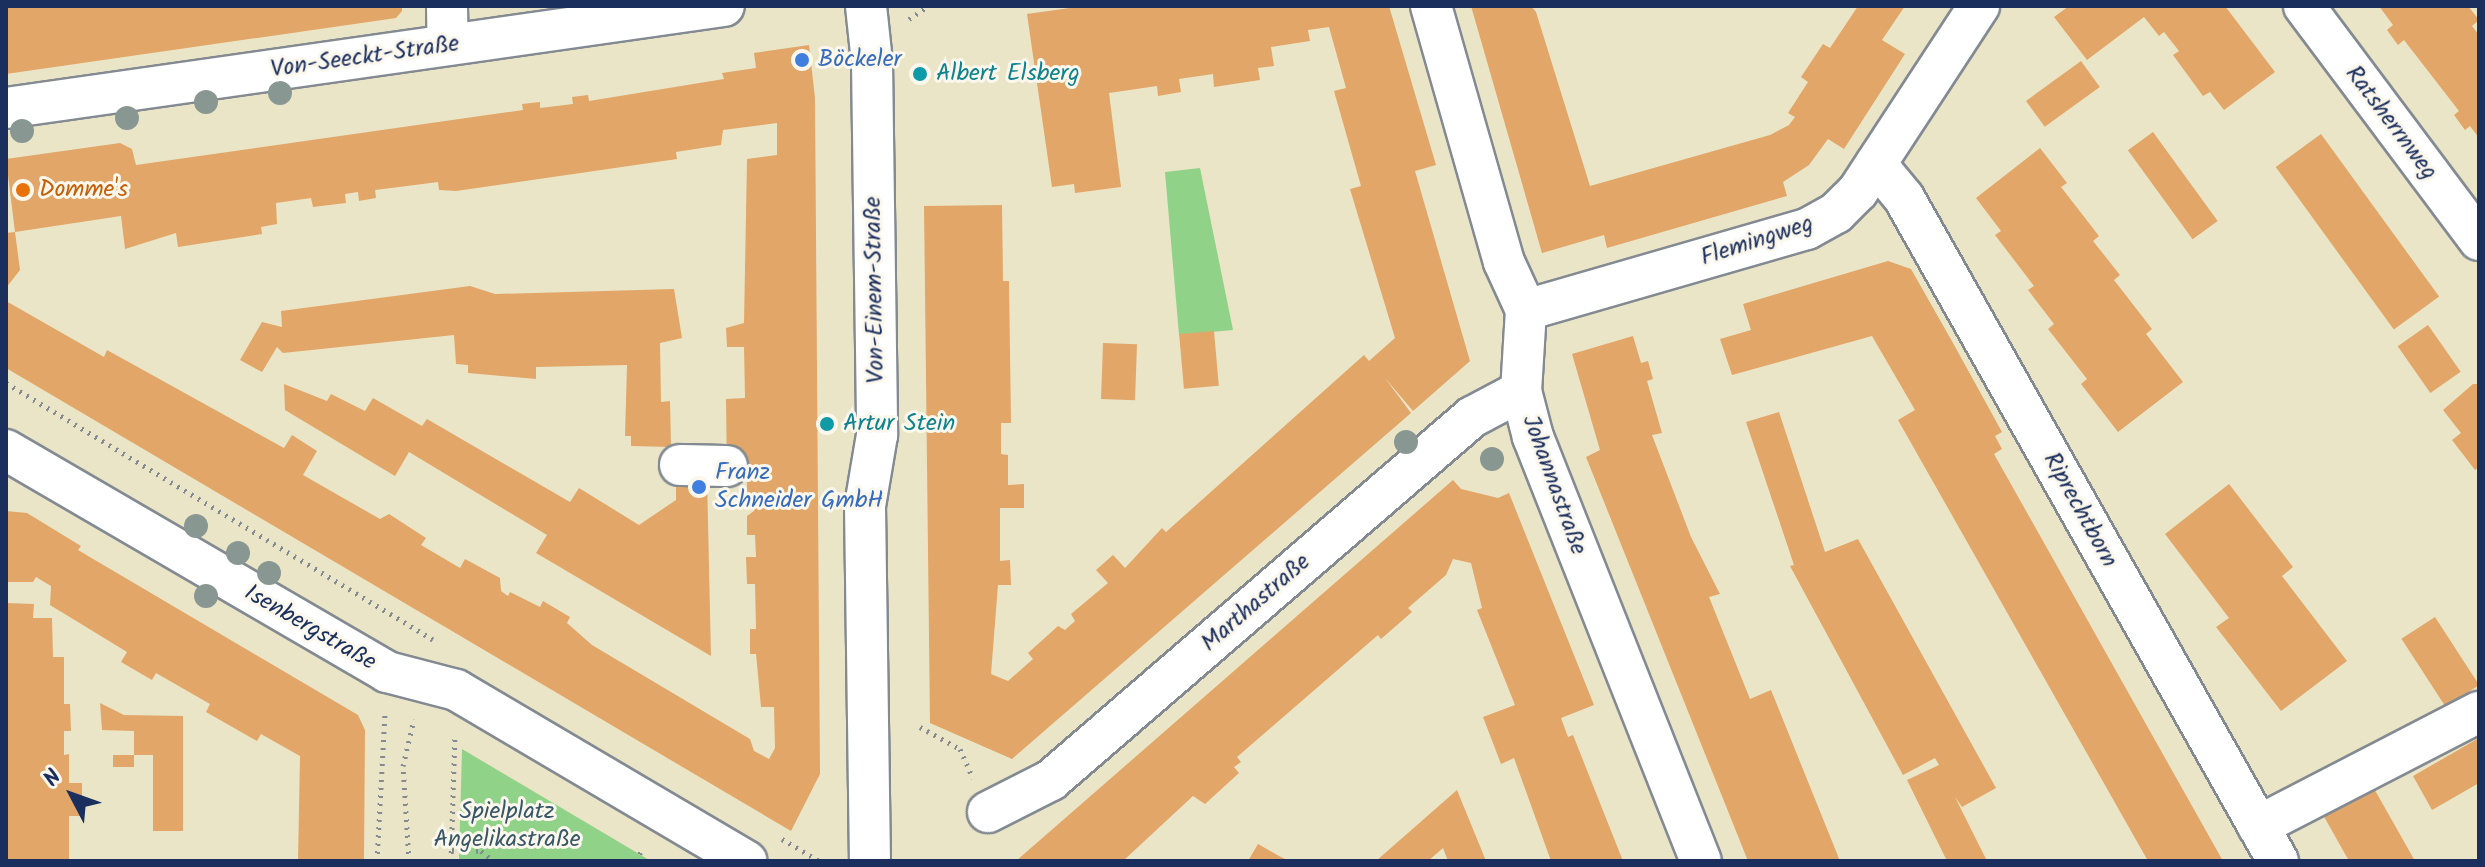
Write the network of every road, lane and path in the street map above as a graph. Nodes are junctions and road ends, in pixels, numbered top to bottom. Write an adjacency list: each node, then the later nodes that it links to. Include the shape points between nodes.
1 (447, 6): 9 (street)
2 (724, 6): 9 (street, Von-Seeckt-Straße)
3 (866, 6): 38 (street, Von-Einem-Straße, via 872,62 877,435 865,506)
4 (928, 6): 8 (path)
5 (1431, 6): 13 (street, Johannastraße, via 1504,262)
6 (1979, 6): 11 (street, Flemingweg)
7 (2304, 6): 12 (street, Ratsherrnweg)
8 (909, 19)
9 (448, 45): 10 (street, Von-Seeckt-Straße)
10 (6, 108)
11 (1876, 164): 13 (street, Flemingweg, via 1836,213 1807,229); 25 (street, Riprechtborn, via 1904,198)
12 (2479, 240)
13 (1526, 310): 15 (street, Johannastraße)
14 (6, 383): 19 (path)
15 (1521, 391): 24 (street, Marthastraße, via 1472,417 1051,780); 39 (street, Johannastraße, via 1533,437)
16 (6, 450): 20 (street, Isenbergstraße)
17 (680, 465): 18 (street)
18 (727, 466)
19 (441, 644)
20 (401, 675): 21 (street, Isenbergstraße); 29 (path); 30 (path, via 415,716 403,766)
21 (456, 690): 28 (path); 36 (street, Isenbergstraße)
22 (2479, 712): 25 (street)
23 (920, 727): 24 (path, via 960,749)
24 (988, 812)
25 (2258, 826): 40 (street, Riprechtborn)
26 (778, 837): 37 (path)
27 (645, 844): 35 (path)
28 (452, 849): 31 (path); 32 (path, via 481,851)
29 (377, 861)
30 (409, 861)
31 (451, 861)
32 (494, 861)
33 (601, 861): 34 (path)
34 (610, 861)
35 (636, 861)
36 (746, 861)
37 (819, 861)
38 (870, 861)
39 (1701, 861)
40 (2278, 861)

